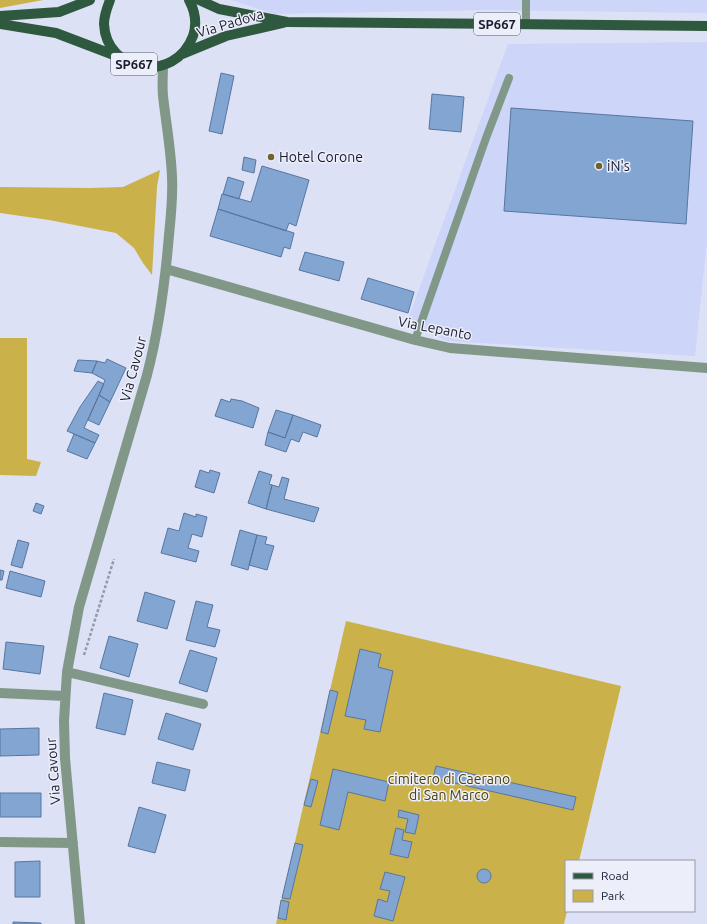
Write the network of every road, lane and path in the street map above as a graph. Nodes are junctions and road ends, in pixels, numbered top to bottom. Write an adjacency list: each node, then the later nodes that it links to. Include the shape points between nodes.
1 (90, 0): 6 (main road, via 59,12)
2 (110, 0): 12 (main road, Via Padova / SP667, via 104,24 107,37)
3 (190, 0): 11 (main road, Via Padova / SP667, via 195,19 194,32 190,44)
4 (199, 0): 7 (main road, Via Padova / SP667, via 219,9)
5 (526, 0): 9 (lane)
6 (0, 16)
7 (287, 22): 9 (main road, Via Padova / SP667); 11 (main road, Via Padova / SP667, via 226,36)
8 (0, 24): 12 (main road, Via Padova / SP667, via 56,33)
9 (526, 24): 10 (main road, Via Padova / SP667)
10 (707, 26)
11 (182, 54): 13 (main road, Via Padova / SP667)
12 (121, 57): 13 (main road, Via Padova / SP667, via 141,67)
13 (163, 65): 15 (street, Via Cavour, via 163,94 172,177)
14 (509, 78): 16 (lane)
15 (166, 269): 16 (street, Via Lepanto); 19 (street, Via Cavour, via 162,306 147,375 79,607)
16 (415, 340): 17 (street, Via Lepanto, via 450,348)
17 (707, 368)
18 (114, 559): 20 (path)
19 (67, 672): 20 (street); 22 (street, Via Cavour)
20 (78, 676): 23 (street)
21 (0, 692): 22 (street)
22 (65, 696): 25 (street, Via Cavour, via 65,758)
23 (204, 704)
24 (0, 842): 25 (street)
25 (73, 844): 26 (street, Via Cavour)
26 (80, 924)

